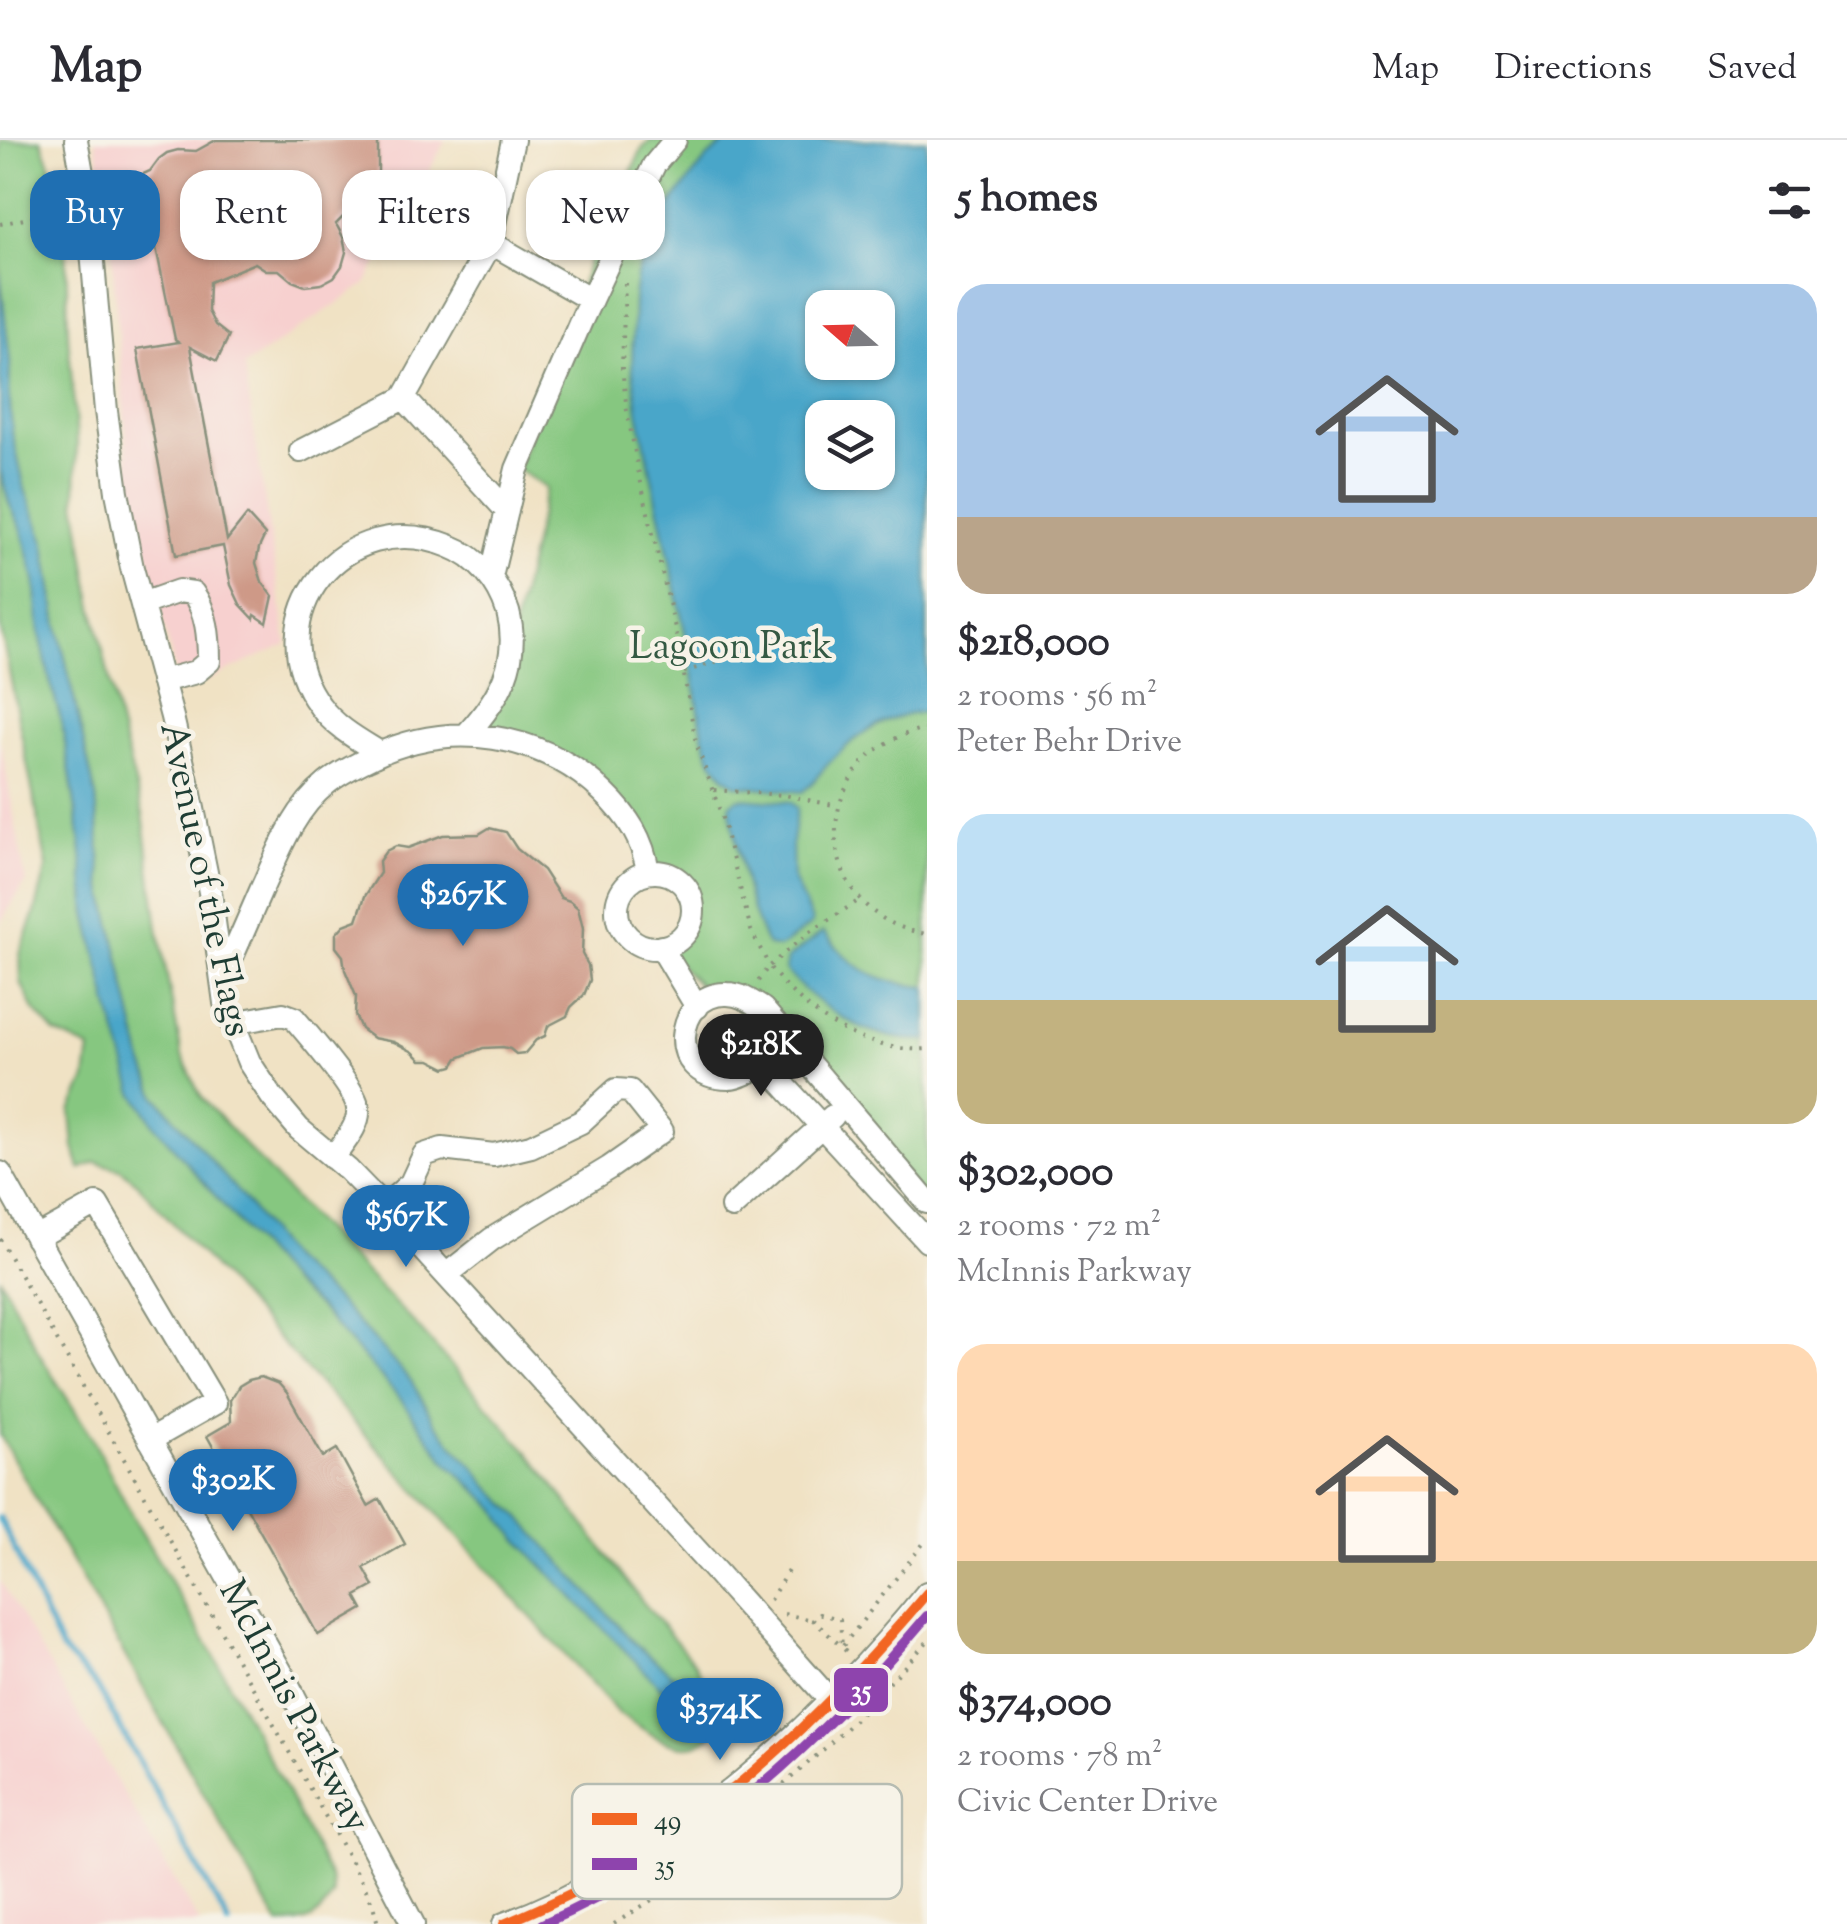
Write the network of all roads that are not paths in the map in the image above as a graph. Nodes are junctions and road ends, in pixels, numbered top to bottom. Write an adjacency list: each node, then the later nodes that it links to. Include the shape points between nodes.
1 (76, 140): 12 (street, Avenue of the Flags, via 91,231 110,452)
2 (513, 140): 4 (street)
3 (675, 140): 7 (street, via 654,165)
4 (506, 173)
5 (506, 252): 7 (street)
6 (481, 260): 8 (street)
7 (591, 300): 10 (street, via 517,469)
8 (404, 398): 9 (street); 10 (street)
9 (302, 451)
10 (507, 512): 11 (street)
11 (491, 577): 14 (street, via 505,604 512,653 502,689); 15 (street, via 456,548 404,536 351,550 316,584 299,629 305,679 330,718)
12 (142, 604): 13 (street, Avenue of the Flags); 13 (street, via 180,591 193,593 202,605 210,661)
13 (162, 681): 18 (street, Avenue of the Flags, via 210,892)
14 (466, 735): 15 (street, via 425,738); 16 (street, via 521,743 584,776 633,826)
15 (380, 754): 18 (street, via 327,784 296,818)
16 (648, 872): 17 (street, via 624,887 616,916 632,941); 17 (street, via 677,878 692,903 686,932)
17 (661, 948): 19 (street)
18 (221, 982): 20 (street, Avenue of the Flags)
19 (697, 1007): 21 (street, via 726,994 764,1010); 22 (street, via 682,1040 694,1065 732,1079 759,1067 771,1071)
20 (232, 1023): 23 (street, Avenue of the Flags, via 272,1097); 23 (street, via 294,1018 353,1093 356,1122)
21 (845, 1105): 22 (street); 25 (street)
22 (822, 1127): 26 (street); 29 (street)
23 (333, 1158): 27 (street, Avenue of the Flags)
24 (0, 1173): 28 (street, McInnis Parkway)
25 (927, 1202)
26 (732, 1207)
27 (384, 1208): 30 (street, Avenue of the Flags); 30 (street, via 411,1183 424,1155 442,1149 494,1155 530,1146 580,1122 616,1090 630,1090 662,1131)
28 (36, 1238): 31 (street, McInnis Parkway); 31 (street, via 98,1204 216,1403)
29 (927, 1241)
30 (446, 1275): 33 (street, Avenue of the Flags)
31 (150, 1440): 36 (street, McInnis Parkway)
32 (927, 1593): 33 (street)
33 (830, 1700): 34 (street)
34 (736, 1784)
35 (572, 1894): 37 (street)
36 (413, 1924)
37 (504, 1924)

